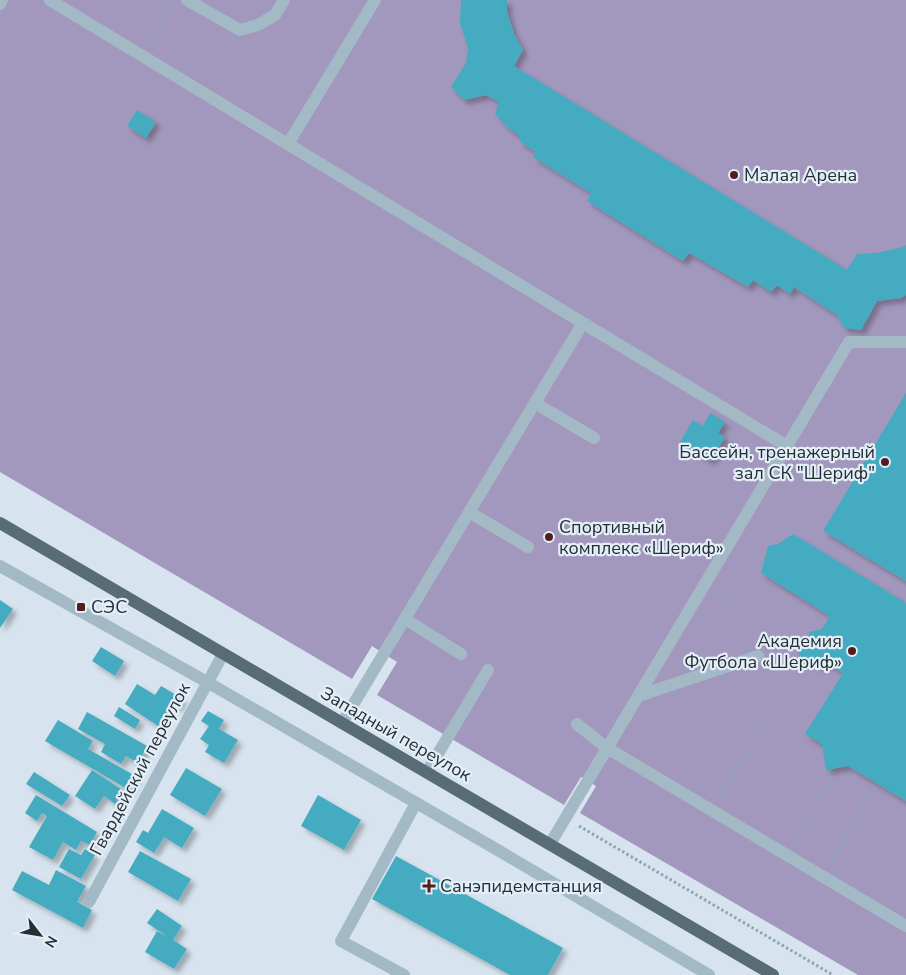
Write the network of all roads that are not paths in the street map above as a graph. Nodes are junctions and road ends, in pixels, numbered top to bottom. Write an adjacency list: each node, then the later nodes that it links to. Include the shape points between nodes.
1 (2, 0): 6 (street)
2 (50, 0): 7 (street)
3 (187, 0): 4 (street, via 240,30 275,15)
4 (284, 0)
5 (375, 0): 7 (street)
6 (0, 4)
7 (288, 144): 8 (street)
8 (583, 323): 10 (street); 12 (street)
9 (906, 342): 12 (street, via 849,342)
10 (535, 403): 11 (street); 13 (street)
11 (594, 438)
12 (787, 446): 23 (street)
13 (469, 512): 15 (street); 17 (street)
14 (0, 523): 18 (main road, Западный переулок)
15 (528, 547)
16 (0, 566): 22 (street)
17 (405, 619): 19 (street); 24 (street)
18 (223, 654): 22 (street, Гвардейский переулок); 24 (main road, Западный переулок)
19 (462, 654)
20 (758, 656): 23 (street)
21 (488, 670): 27 (street)
22 (207, 682): 28 (street); 30 (street, Гвардейский переулок)
23 (638, 696): 26 (street)
24 (342, 723): 27 (main road, Западный переулок)
25 (577, 724): 26 (street)
26 (607, 748): 29 (street); 31 (street)
27 (426, 772): 29 (main road, Западный переулок)
28 (416, 803): 32 (street, via 341,941); 33 (street)
29 (550, 844): 34 (main road, Западный переулок)
30 (88, 902)
31 (906, 926)
32 (404, 975)
33 (710, 975)
34 (773, 975)

